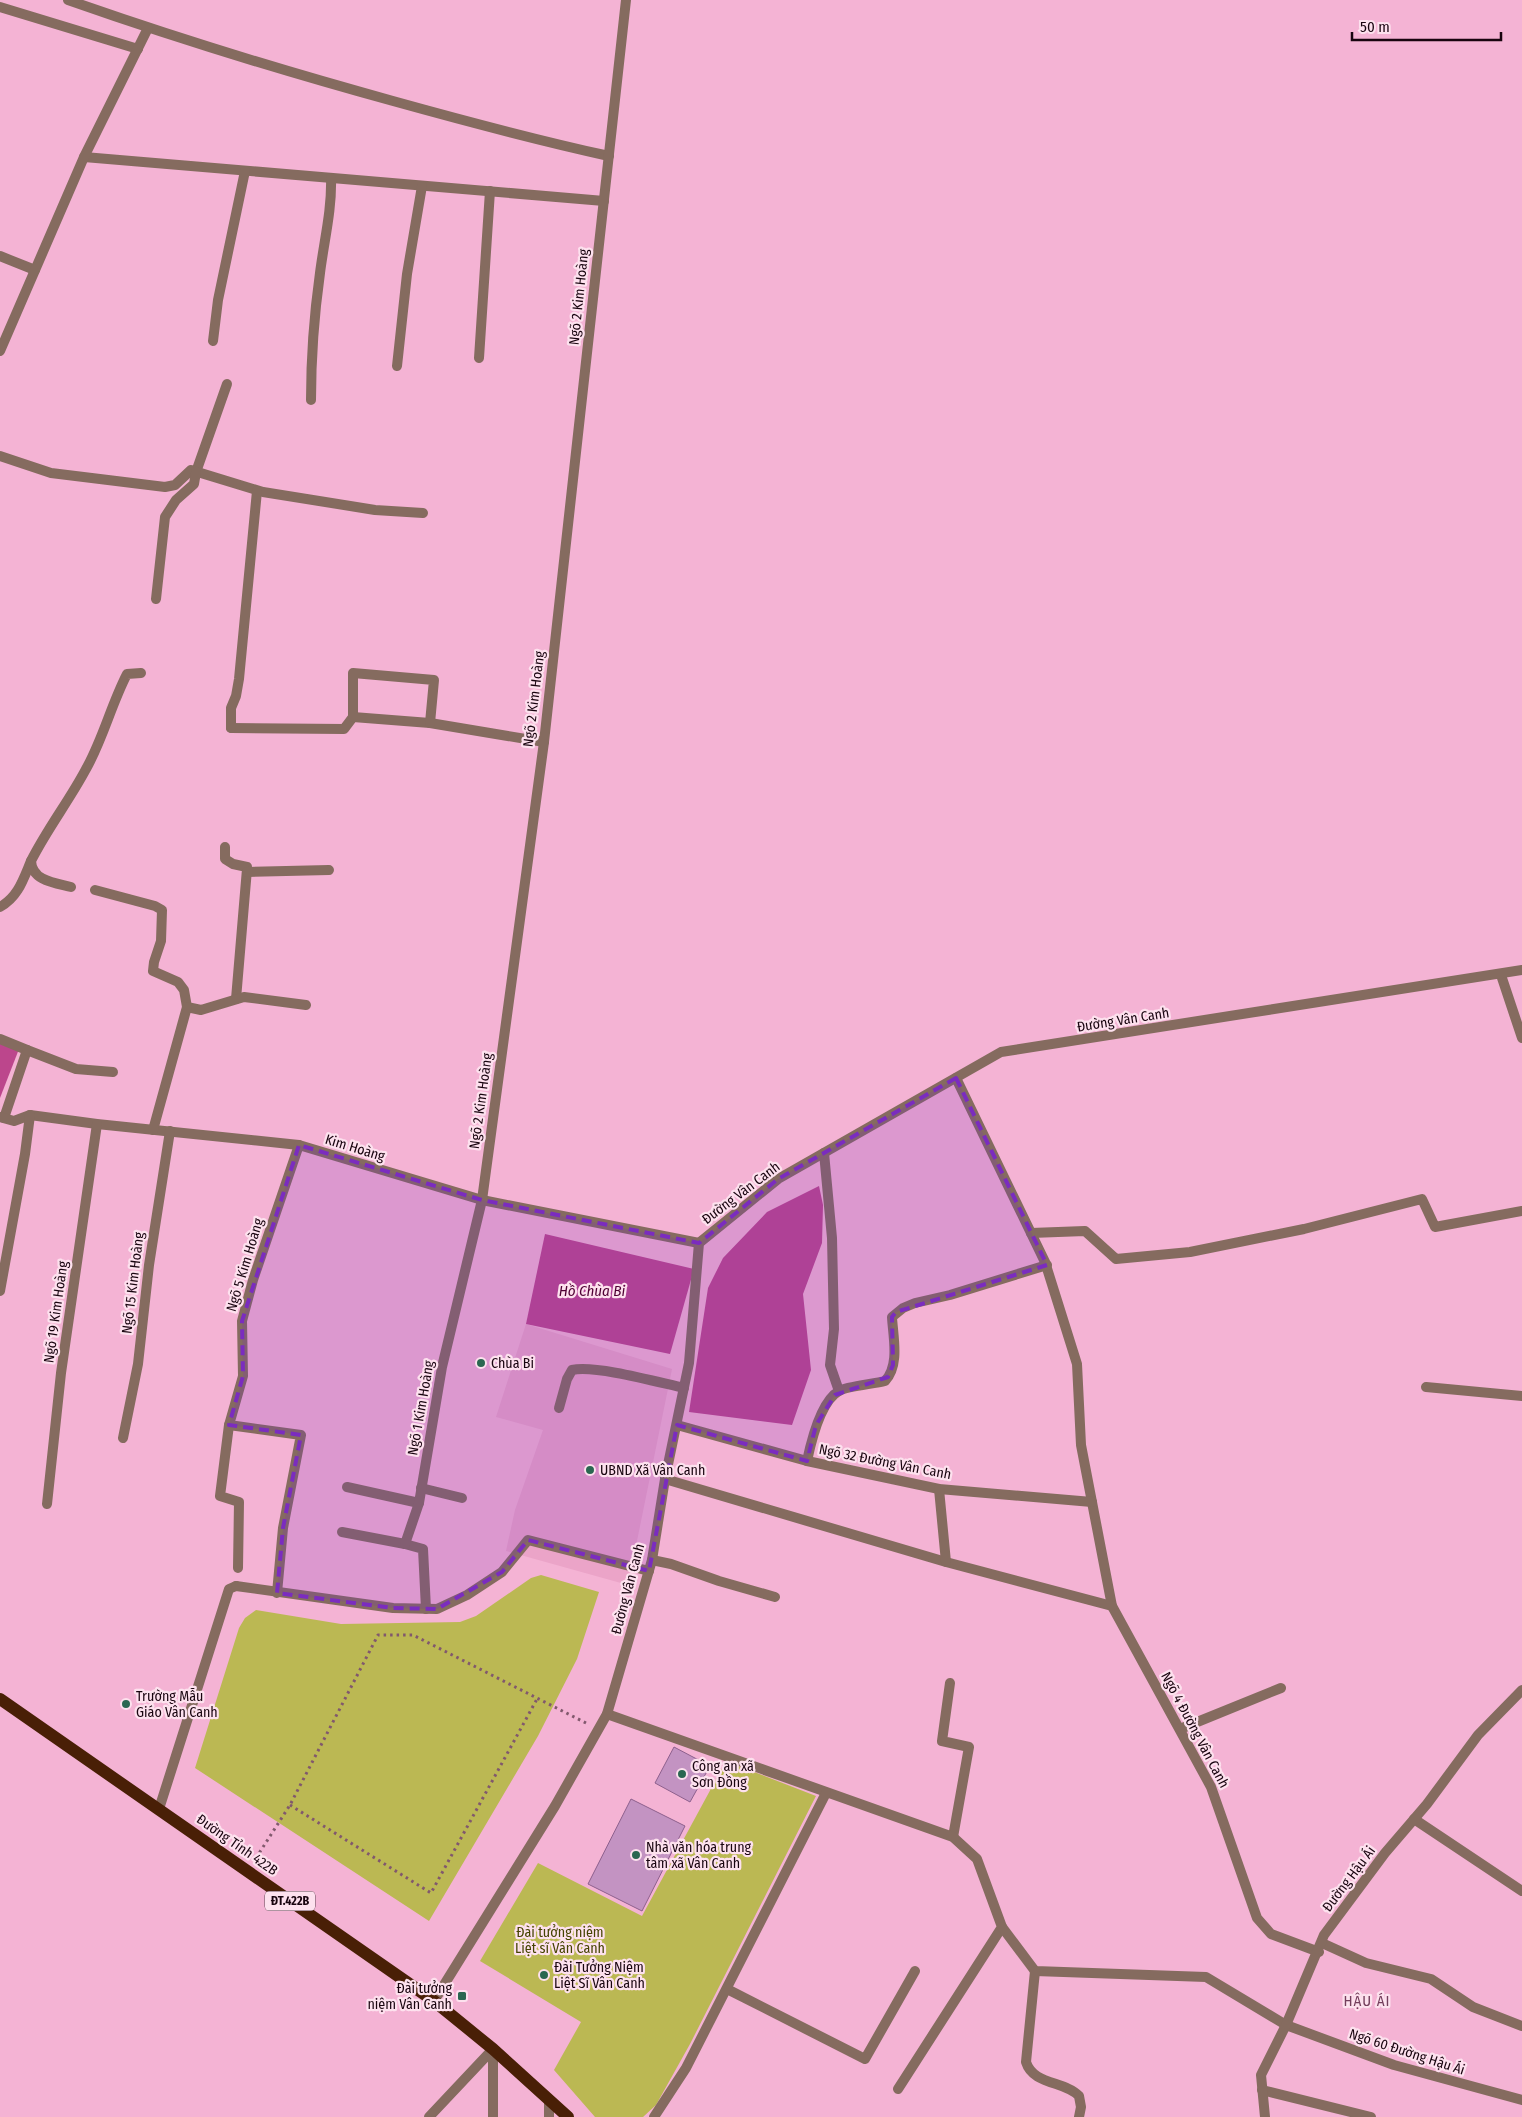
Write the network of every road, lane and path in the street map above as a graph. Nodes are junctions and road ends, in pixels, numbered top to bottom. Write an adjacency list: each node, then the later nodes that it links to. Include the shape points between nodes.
1 (68, 0): 4 (street)
2 (626, 0): 6 (street, Ngõ 2 Kim Hoàng)
3 (0, 8): 5 (street)
4 (148, 28): 5 (street); 6 (street, via 306,77 530,139)
5 (138, 49): 7 (street)
6 (609, 156): 12 (street, Ngõ 2 Kim Hoàng)
7 (84, 157): 8 (street); 14 (street)
8 (245, 171): 9 (street); 15 (street, via 218,300)
9 (330, 178): 10 (street); 20 (street, via 329,212 313,320)
10 (422, 186): 11 (street); 18 (street, via 407,274)
11 (490, 191): 12 (street); 17 (street)
12 (604, 201): 29 (street, Ngõ 2 Kim Hoàng)
13 (0, 256): 14 (street)
14 (35, 270): 16 (street)
15 (213, 341)
16 (0, 351)
17 (479, 358)
18 (398, 366)
19 (226, 384): 22 (street)
20 (311, 400)
21 (0, 456): 22 (street, via 51,473 165,488 175,485 190,470)
22 (196, 472): 23 (street); 25 (street, via 194,484 176,500 165,517)
23 (257, 491): 24 (street, via 375,510); 27 (street, via 241,661 231,708 231,728 344,730)
24 (423, 513)
25 (156, 599)
26 (141, 674): 31 (street, via 127,674 86,769)
27 (352, 718): 28 (street); 28 (street, via 353,672 434,680)
28 (430, 723): 29 (street)
29 (544, 742): 54 (street, Ngõ 2 Kim Hoàng)
30 (225, 846): 33 (street, via 225,859 247,867)
31 (31, 862): 34 (street, via 35,874); 36 (street, via 10,901)
32 (329, 870): 33 (street)
33 (247, 872): 39 (street)
34 (71, 887)
35 (95, 890): 41 (street, via 162,910 161,941 154,971 178,982 184,990)
36 (0, 906)
37 (1521, 972): 38 (street, Đường Vân Canh)
38 (1501, 975): 42 (street); 46 (street, Đường Vân Canh, via 1001,1052)
39 (236, 999): 40 (street, via 244,997); 41 (street, via 201,1010)
40 (306, 1005)
41 (187, 1007): 50 (street)
42 (1522, 1038)
43 (0, 1039): 44 (street)
44 (27, 1050): 45 (street, via 76,1069); 48 (street)
45 (113, 1072)
46 (956, 1078): 53 (street, Đường Vân Canh); 56 (street, Ngõ 4 Đường Vân Canh)
47 (30, 1115): 48 (street, Kim Hoàng, via 14,1121); 49 (street, Kim Hoàng); 59 (street)
48 (2, 1117)
49 (97, 1124): 50 (street, Kim Hoàng); 75 (street, Ngõ 19 Kim Hoàng, via 61,1373)
50 (153, 1130): 51 (street, Kim Hoàng)
51 (170, 1131): 52 (street, Kim Hoàng); 67 (street, Ngõ 15 Kim Hoàng, via 150,1257 138,1364)
52 (299, 1145): 54 (street, Kim Hoàng); 65 (street, Ngõ 5 Kim Hoàng, via 242,1321 243,1376)
53 (824, 1153): 57 (street, Đường Vân Canh, via 778,1179); 62 (street, via 832,1238 834,1329 830,1365)
54 (482, 1200): 57 (street, Kim Hoàng); 71 (street, Ngõ 1 Kim Hoàng, via 442,1367)
55 (1522, 1211): 56 (street, via 1435,1227 1422,1200 1190,1252 1116,1259 1085,1231)
56 (1031, 1233): 58 (street, Ngõ 4 Đường Vân Canh)
57 (698, 1243): 61 (street, Đường Vân Canh, via 689,1364)
58 (1046, 1265): 62 (street, via 903,1308 892,1317 893,1365 888,1378); 74 (street, Ngõ 4 Đường Vân Canh, via 1077,1364 1081,1446)
59 (0, 1291)
60 (1426, 1387): 63 (street)
61 (684, 1388): 64 (street, via 615,1374 572,1370); 66 (street, Đường Vân Canh)
62 (839, 1391): 68 (street, via 816,1425)
63 (1522, 1396)
64 (559, 1408)
65 (229, 1425): 81 (street, Ngõ 5 Kim Hoàng, via 220,1496 239,1502); 83 (street, via 301,1436 283,1528)
66 (677, 1425): 68 (street, Ngõ 32 Đường Vân Canh); 69 (street, Đường Vân Canh)
67 (123, 1438)
68 (807, 1461): 72 (street, Ngõ 32 Đường Vân Canh)
69 (664, 1479): 79 (street, Đường Vân Canh); 80 (street)
70 (346, 1487): 76 (street)
71 (421, 1488): 73 (street); 76 (street, Ngõ 1 Kim Hoàng)
72 (938, 1489): 74 (street, Ngõ 32 Đường Vân Canh); 80 (street)
73 (462, 1498)
74 (1092, 1502): 85 (street, Ngõ 4 Đường Vân Canh)
75 (47, 1504)
76 (419, 1504): 78 (street, Ngõ 1 Kim Hoàng)
77 (342, 1532): 78 (street)
78 (405, 1544): 86 (street, via 423,1549)
79 (652, 1560): 82 (street, Đường Vân Canh); 84 (street)
80 (946, 1562): 85 (street)
81 (238, 1568)
82 (649, 1571): 86 (street, via 528,1540 502,1572 444,1606); 92 (street, Đường Vân Canh)
83 (277, 1593): 86 (street, via 393,1608); 97 (street, via 236,1586 229,1589)
84 (775, 1597)
85 (1112, 1606): 94 (street, Ngõ 4 Đường Vân Canh)
86 (426, 1609)
87 (950, 1683): 99 (street, via 942,1741 969,1747)
88 (1281, 1688): 94 (street)
89 (1522, 1690): 98 (street, Đường Hậu Ái, via 1478,1735)
90 (0, 1699): 97 (main road, Đường Tỉnh 422B / ĐT.422B)
91 (538, 1699): 93 (path); 96 (path, via 413,1635 378,1635); 96 (path, via 431,1893)
92 (607, 1714): 93 (street, Đường Vân Canh); 95 (street)
93 (598, 1729): 107 (street, Đường Vân Canh, via 555,1806)
94 (1180, 1729): 103 (street, Ngõ 4 Đường Vân Canh, via 1212,1787 1257,1918 1271,1934)
95 (826, 1793): 99 (street); 106 (street)
96 (290, 1805): 100 (path)
97 (159, 1809): 100 (main road, Đường Tỉnh 422B / ĐT.422B)
98 (1414, 1819): 101 (street); 103 (street, Đường Hậu Ái, via 1324,1935)
99 (953, 1837): 102 (street, via 977,1859)
100 (248, 1871): 107 (main road, Đường Tỉnh 422B / ĐT.422B)
101 (1522, 1891)
102 (1002, 1927): 105 (street); 111 (street)
103 (1320, 1948): 108 (street, Đường Hậu Ái); 109 (street, Ngõ 4 Đường Vân Canh, via 1430,1979 1472,2008)
104 (915, 1971): 106 (street, via 864,2059)
105 (1034, 1971): 108 (street, Ngõ 60 Đường Hậu Ái, via 1206,1977); 120 (street, via 1026,2062 1031,2072 1042,2079 1071,2089 1080,2096)
106 (727, 1989): 119 (street, via 686,2068)
107 (434, 2002): 110 (main road, Đường Tỉnh 422B / ĐT.422B)
108 (1286, 2025): 112 (street, Đường Hậu Ái, via 1261,2075); 114 (street, Ngõ 60 Đường Hậu Ái, via 1402,2068)
109 (1522, 2026)
110 (494, 2049): 113 (main road, Đường Tỉnh 422B / ĐT.422B); 115 (street); 116 (street)
111 (898, 2089)
112 (1262, 2090): 121 (street, Đường Hậu Ái); 122 (street)
113 (549, 2100): 117 (street); 118 (main road, Đường Tỉnh 422B / ĐT.422B)
114 (1522, 2100)
115 (429, 2117)
116 (493, 2117)
117 (549, 2117)
118 (568, 2117)
119 (654, 2117)
120 (1079, 2117)
121 (1265, 2117)
122 (1371, 2117)

